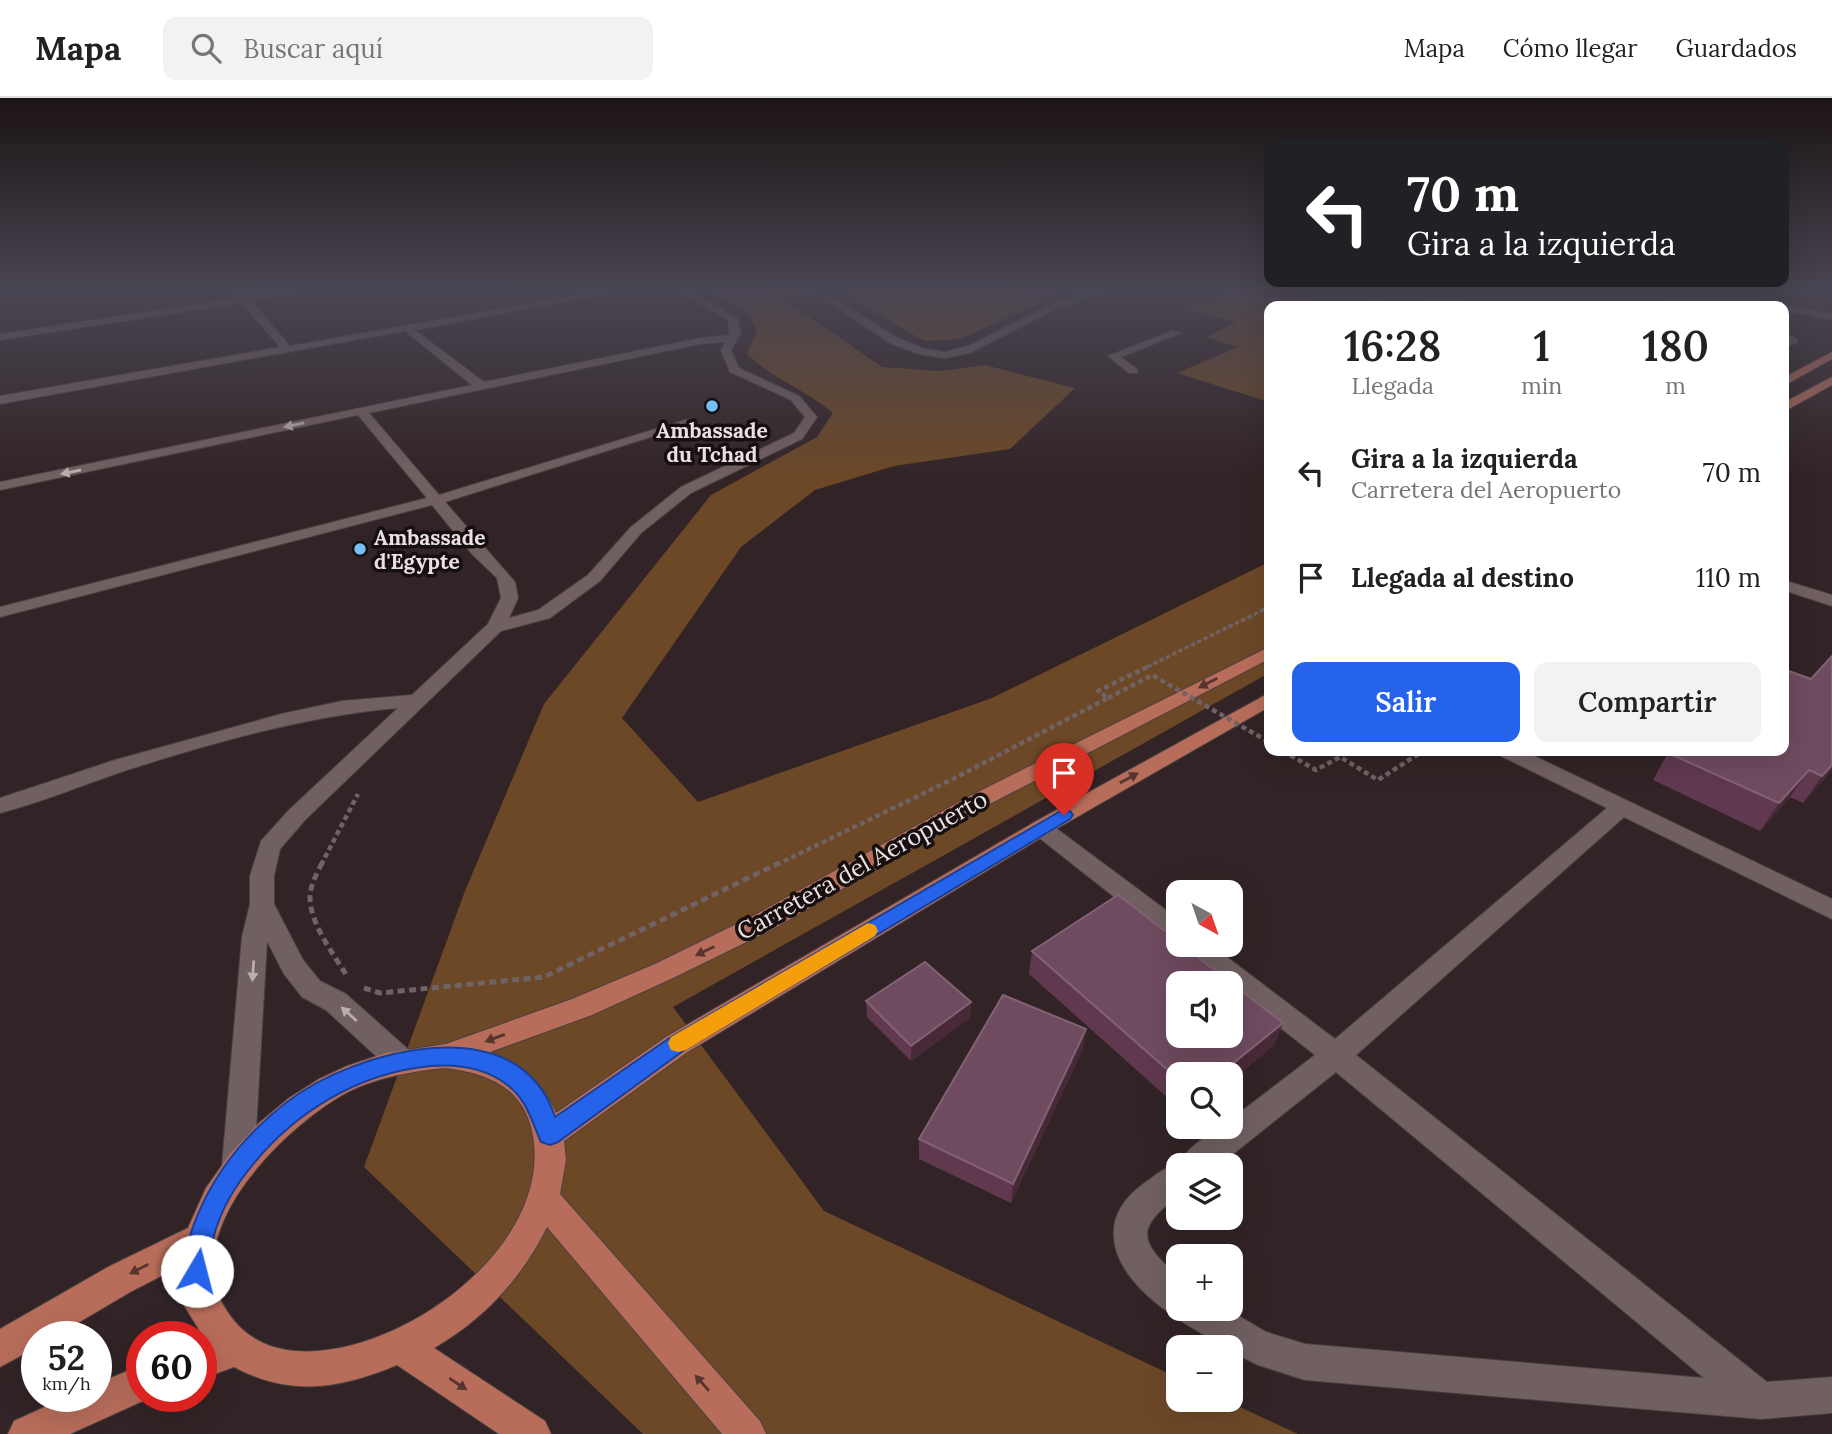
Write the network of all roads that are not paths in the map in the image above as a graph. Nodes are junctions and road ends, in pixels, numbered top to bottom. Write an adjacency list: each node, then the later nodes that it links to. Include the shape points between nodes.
1 (268, 352): 13 (street)
2 (438, 352): 12 (street)
3 (645, 352): 12 (street)
4 (727, 352): 22 (street, via 734,370 795,398 811,416 798,436 685,490 636,530 594,578 544,614)
5 (929, 352): 6 (street)
6 (959, 352)
7 (1123, 352): 9 (street, via 1113,356)
8 (1832, 355): 10 (main road)
9 (1133, 371)
10 (1789, 380)
11 (1832, 380): 14 (main road)
12 (481, 386): 15 (street)
13 (0, 400)
14 (1789, 405)
15 (361, 411): 17 (street, one-way to 17); 18 (street)
16 (689, 423): 18 (street)
17 (0, 486)
18 (436, 500): 21 (street); 22 (street, via 509,587 508,606)
19 (1789, 587): 20 (street)
20 (1832, 601)
21 (0, 612)
22 (495, 627): 24 (street)
23 (1264, 655): 35 (main road, Carretera del Aeropuerto, one-way to 35, via 976,802 764,922 582,1007)
24 (420, 700): 27 (street, via 341,707 288,718 122,765); 30 (street, via 307,805 269,847)
25 (1264, 702): 29 (main road, one-way to 25)
26 (1518, 756): 28 (street)
27 (0, 806)
28 (1622, 807): 31 (street); 34 (street)
29 (1041, 828): 32 (street); 37 (main road, via 676,1045)
30 (262, 904): 36 (street, one-way to 30, via 336,1002 311,989 293,967); 39 (street, one-way to 39, via 255,937)
31 (1832, 910)
32 (1166, 924)
33 (1209, 957): 34 (street)
34 (1336, 1055): 38 (street); 51 (street)
35 (445, 1056): 36 (main road); 37 (main road, via 495,1066 514,1077 542,1112)
36 (400, 1060): 39 (main road, via 365,1070 296,1108)
37 (550, 1134): 41 (main road)
38 (1211, 1153)
39 (238, 1165): 42 (main road, via 215,1201)
40 (1166, 1187): 43 (street, via 1142,1206 1127,1239 1131,1252)
41 (543, 1198): 45 (main road, via 523,1239 491,1281 450,1318); 54 (main road, one-way to 41)
42 (201, 1239): 46 (main road, one-way to 46, via 120,1279); 47 (main road, via 200,1302 214,1328)
43 (1166, 1287)
44 (1214, 1321): 51 (street, via 1258,1347 1305,1362)
45 (401, 1347): 47 (main road, via 354,1363 309,1369 268,1364); 53 (main road, one-way to 53)
46 (0, 1349)
47 (235, 1349): 48 (main road)
48 (217, 1355)
49 (126, 1389): 52 (main road)
50 (1832, 1395): 51 (street)
51 (1761, 1401)
52 (27, 1434)
53 (532, 1434)
54 (747, 1434)

